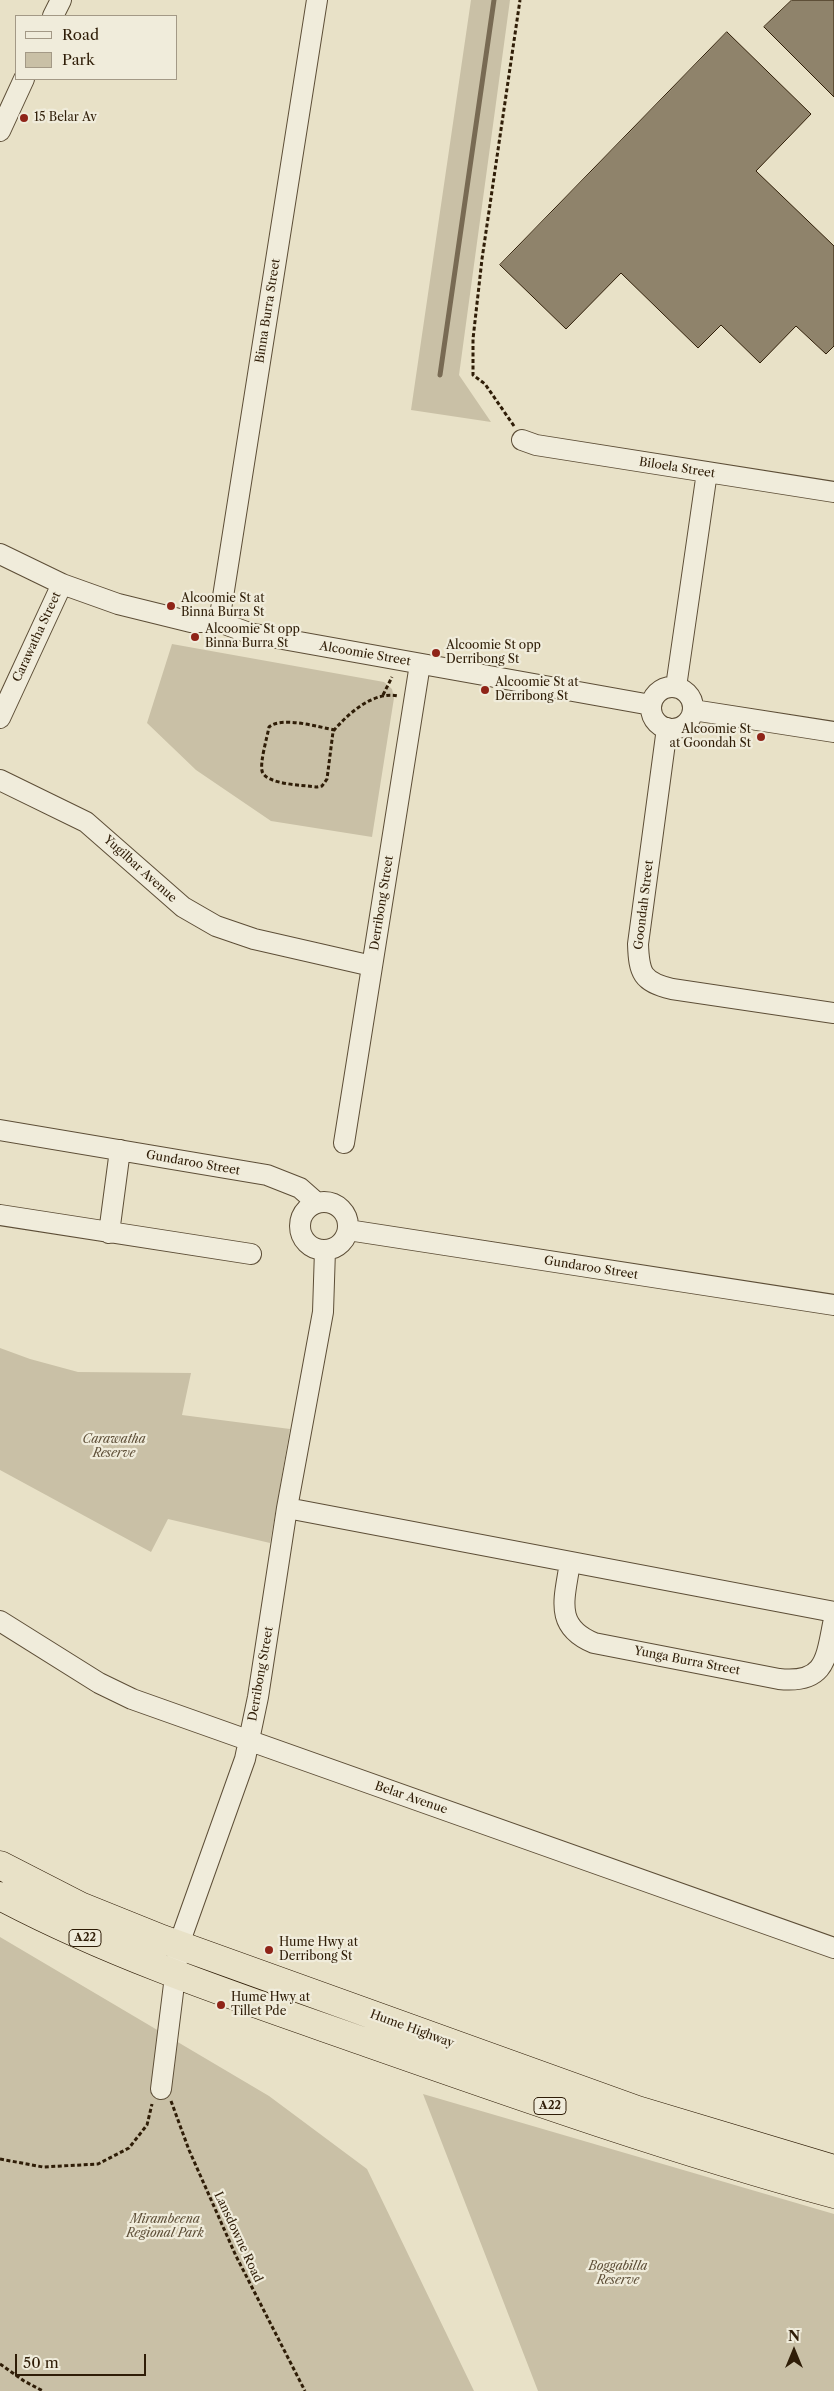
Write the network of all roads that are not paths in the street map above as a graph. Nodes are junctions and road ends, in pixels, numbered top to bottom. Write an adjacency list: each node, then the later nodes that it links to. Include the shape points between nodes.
1 (61, 0): 3 (street)
2 (316, 0): 11 (street, Binna Burra Street)
3 (54, 15)
4 (24, 80): 5 (street)
5 (0, 131)
6 (522, 440): 7 (street, Biloela Street, via 536,445)
7 (707, 472): 8 (street, Biloela Street); 13 (street)
8 (834, 492)
9 (0, 554): 10 (street, Alcoomie Street)
10 (62, 584): 11 (street, Alcoomie Street, via 157,615 191,622); 16 (street, Carawatha Street)
11 (219, 622): 12 (street, Alcoomie Street, via 249,633)
12 (420, 664): 14 (street, Alcoomie Street); 20 (street, Derribong Street)
13 (676, 687): 14 (street, via 662,689); 15 (street, via 687,693)
14 (651, 705): 17 (street, via 653,717)
15 (693, 710): 17 (street, via 687,723 674,729); 18 (street)
16 (0, 718)
17 (667, 728): 21 (street, Goondah Street, via 638,944 643,976 655,985 672,989)
18 (834, 732)
19 (0, 780): 20 (street, Yugilbar Avenue, via 86,822 157,887 216,926 254,939)
20 (372, 966): 23 (street, Derribong Street)
21 (834, 1013)
22 (0, 1130): 24 (street, Gundaroo Street)
23 (344, 1143)
24 (120, 1150): 25 (street, Gundaroo Street, via 267,1175 300,1188); 28 (street)
25 (317, 1203): 27 (street, via 325,1202 340,1208 348,1222); 29 (street, via 305,1212 300,1226 310,1246)
26 (0, 1215): 28 (street)
27 (348, 1230): 29 (street, via 340,1244); 31 (street, Gundaroo Street)
28 (109, 1233): 30 (street)
29 (325, 1250): 32 (street, Derribong Street, via 322,1312)
30 (251, 1254)
31 (834, 1305)
32 (287, 1508): 33 (street); 37 (street, Derribong Street)
33 (570, 1562): 34 (street); 35 (street, Yunga Burra Street, via 565,1611 569,1626 579,1637 594,1643 798,1681 812,1676 822,1667)
34 (834, 1612)
35 (834, 1618)
36 (0, 1621): 37 (street, Belar Avenue, via 99,1683)
37 (249, 1741): 40 (street, Derribong Street, via 241,1773); 41 (street, Belar Avenue)
38 (0, 1865): 40 (highway, Hume Highway / A22, via 80,1906)
39 (0, 1896): 42 (highway, A22, via 116,1952)
40 (179, 1944): 42 (street, Derribong Street); 44 (highway, Hume Highway / A22, via 638,2110)
41 (834, 1948)
42 (175, 1973): 43 (street, Derribong Street); 45 (highway, A22, via 470,2080 731,2166)
43 (161, 2089)
44 (834, 2169)
45 (834, 2194)

